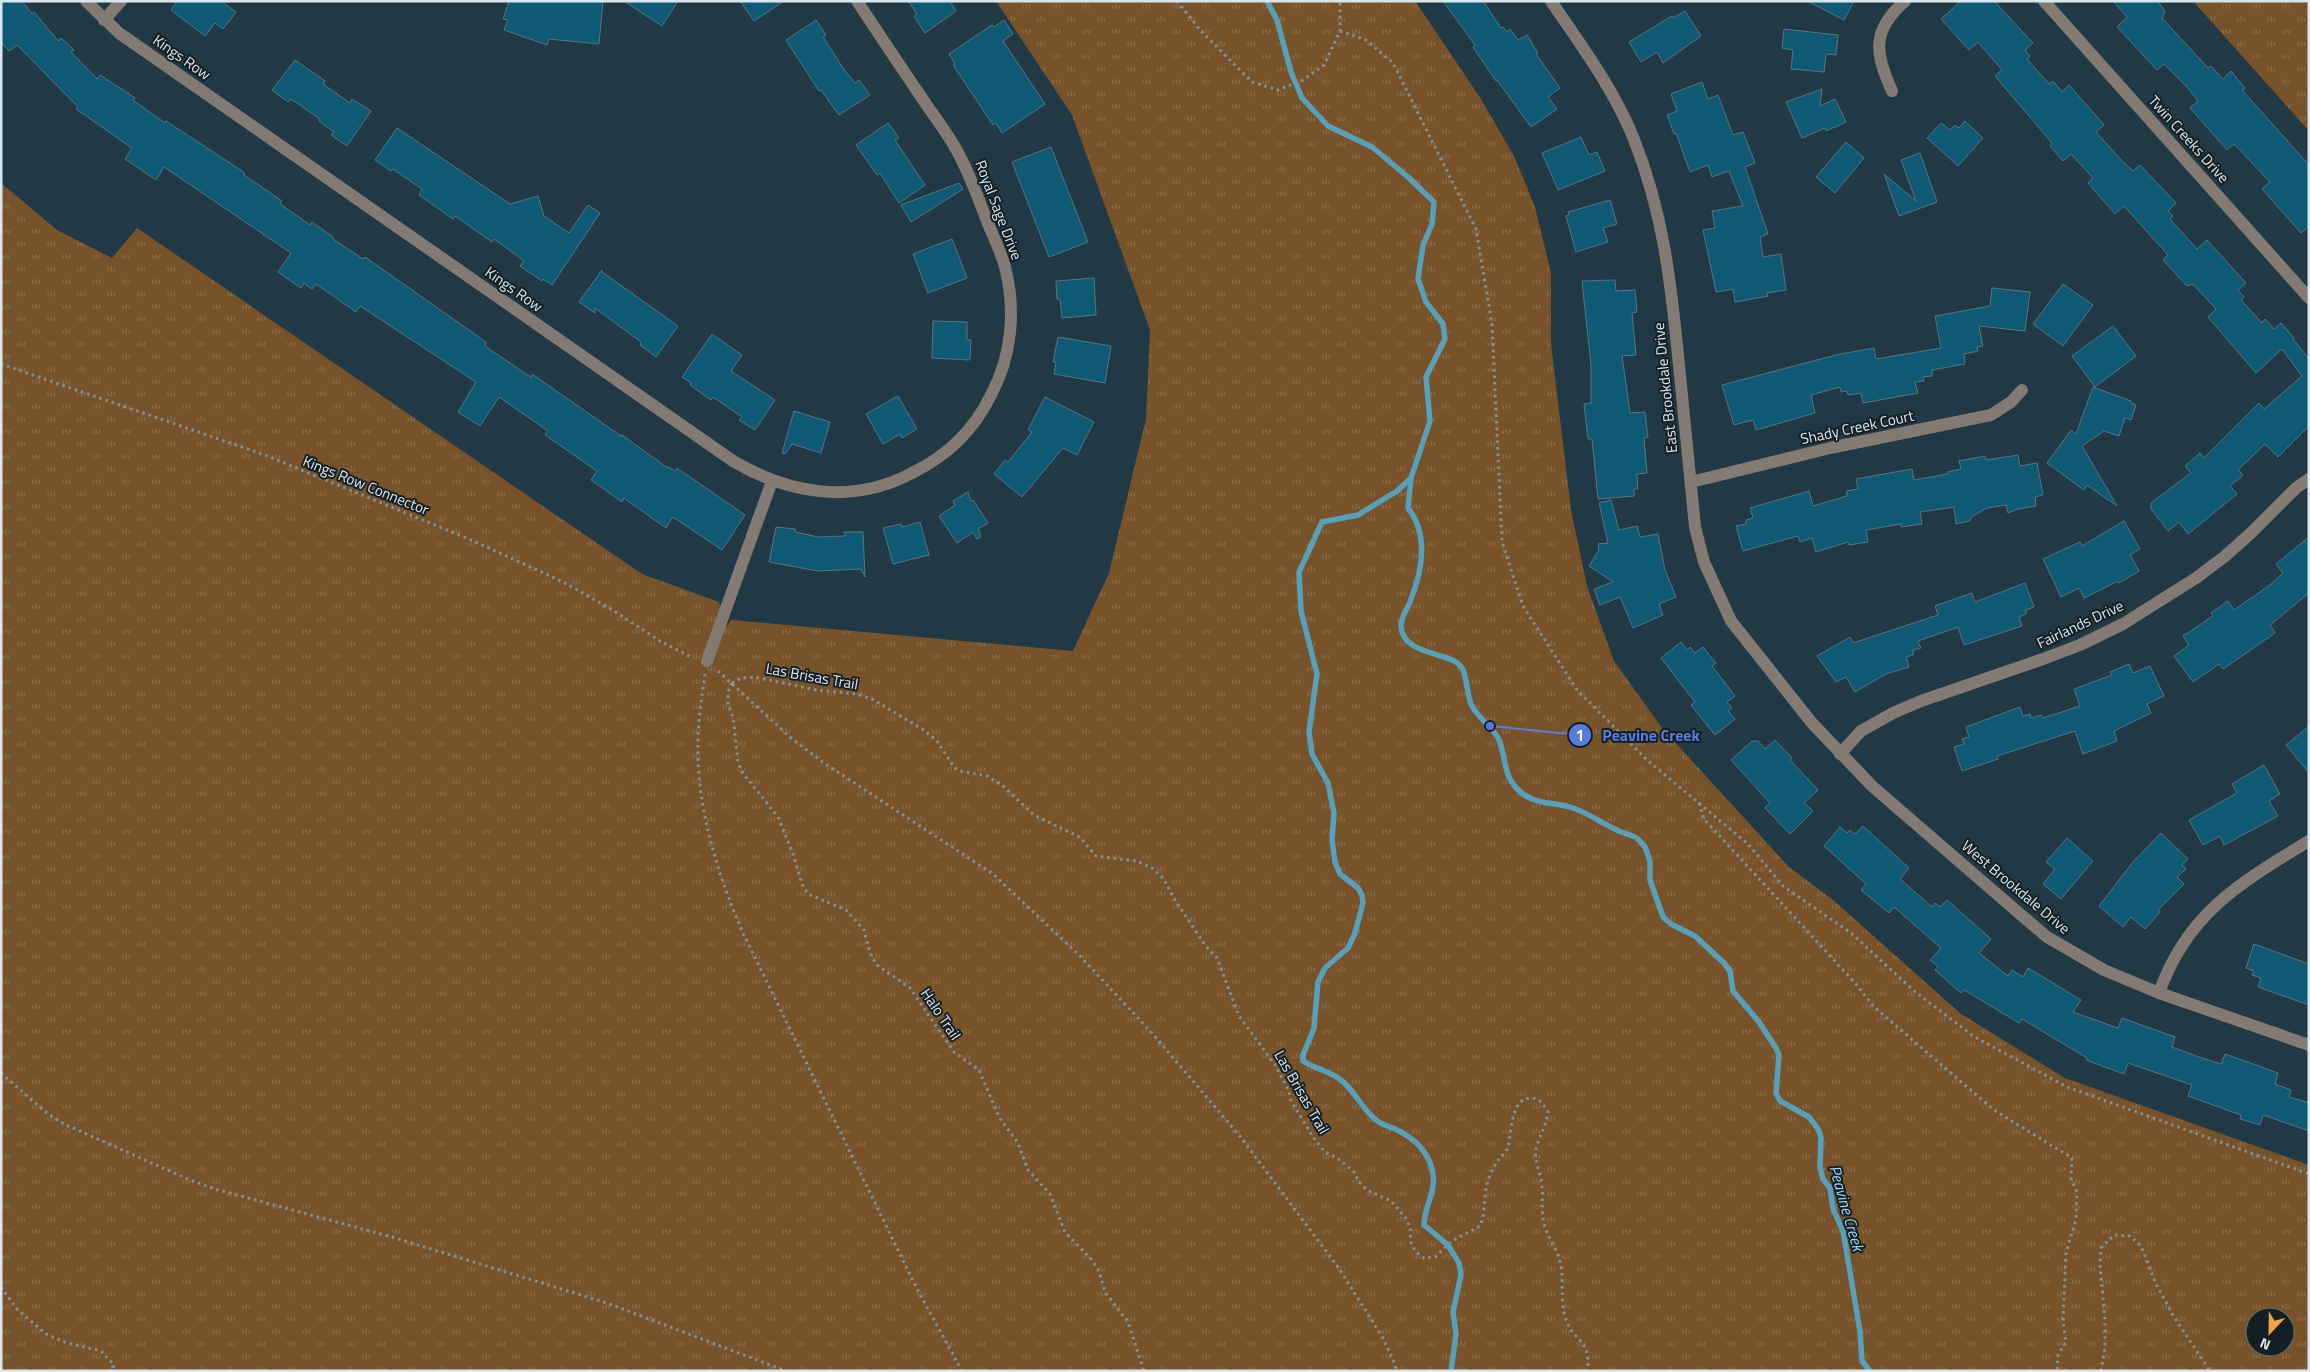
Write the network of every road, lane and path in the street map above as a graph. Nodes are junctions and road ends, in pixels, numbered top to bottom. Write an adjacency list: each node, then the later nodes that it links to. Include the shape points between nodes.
1 (86, 1): 9 (street, Kings Row)
2 (121, 1): 9 (street)
3 (857, 1): 15 (street, Royal Sage Drive, via 955,147 1005,266 1011,298 1007,355 985,409)
4 (1177, 1): 10 (path, via 1201,32 1252,82 1278,90 1304,80 1324,65)
5 (1340, 1): 10 (path)
6 (1551, 1): 18 (street, East Brookdale Drive, via 1616,103 1632,135 1659,214 1672,294)
7 (1905, 1): 11 (street, via 1888,20 1878,48 1881,66)
8 (2044, 1): 12 (street, Twin Creeks Drive)
9 (104, 20): 17 (street, Kings Row, via 119,34 725,455 757,475)
10 (1340, 32): 22 (path, via 1366,40 1393,63 1476,229 1492,324 1502,542 1523,606 1577,690 1647,760)
11 (1892, 91)
12 (2309, 298)
13 (1, 364): 19 (path, Kings Row Connector, via 265,455 476,542 563,582 660,641 696,660)
14 (2022, 390): 18 (street, Shady Creek Court, via 1992,415 1830,448)
15 (953, 446): 17 (street, Kings Row, via 929,465 902,479 875,487 848,492 816,492)
16 (2309, 479): 21 (street, Fairlands Drive, via 2224,557 2131,619 2053,656 1893,713 1861,730)
17 (772, 480): 19 (street)
18 (1690, 482): 21 (street, East Brookdale Drive, via 1695,527 1704,562 1732,621)
19 (707, 661): 33 (path, via 700,706 698,755 701,792 725,889 747,941 917,1289)
20 (732, 683): 34 (path, Halo Trail, via 728,704 733,717 738,762 742,772 778,817 802,884 808,894 846,910 852,916 864,930 870,954 877,965 910,988 954,1052 979,1070 999,1117 1018,1143 1028,1170 1050,1194 1065,1232 1091,1259 1099,1271 1104,1292 1128,1322); 35 (path, via 824,764 993,874 1079,955 1240,1135 1338,1267 1383,1338); 36 (path, Las Brisas Trail, via 741,678 755,677 872,699 924,730 937,741 954,767 987,776 1003,786 1034,815 1081,838 1096,856 1136,860 1152,868 1164,879 1217,958 1239,1016 1275,1065 1291,1101 1319,1144 1354,1172 1367,1190 1391,1201 1405,1217 1411,1243 1424,1258 1435,1257 1452,1241 1480,1226 1485,1192 1496,1163 1507,1149 1514,1113 1521,1102 1529,1098 1542,1103 1548,1112 1545,1129 1536,1146 1536,1163 1542,1188 1544,1227 1561,1265 1566,1321 1587,1350)
21 (1840, 754): 24 (street, West Brookdale Drive, via 1872,786 2047,937 2104,970)
22 (1698, 802): 27 (path, via 1748,844 1783,886 1851,933 1914,990 1973,1036 2067,1087); 37 (path, via 1704,819 1873,1006 1994,1110 2072,1158 2071,1179 2077,1192 2076,1219 2066,1253 2063,1321 2066,1342 2058,1355)
23 (2309, 842): 24 (street, via 2252,876 2208,911 2178,950)
24 (2159, 993): 25 (street, West Brookdale Drive)
25 (2309, 1045)
26 (1, 1073): 32 (path, via 64,1124 190,1180 607,1303)
27 (2309, 1174)
28 (1, 1287): 31 (path, via 16,1308 46,1334 101,1351 114,1365)
29 (1, 1370): 30 (path)
30 (9, 1371)
31 (112, 1371)
32 (786, 1371)
33 (962, 1371)
34 (1144, 1371)
35 (1396, 1371)
36 (1588, 1371)
37 (2057, 1371)
38 (2100, 1371): 39 (path, via 2105,1346 2101,1248 2114,1235 2130,1236 2141,1246 2174,1317)
39 (2210, 1371)

